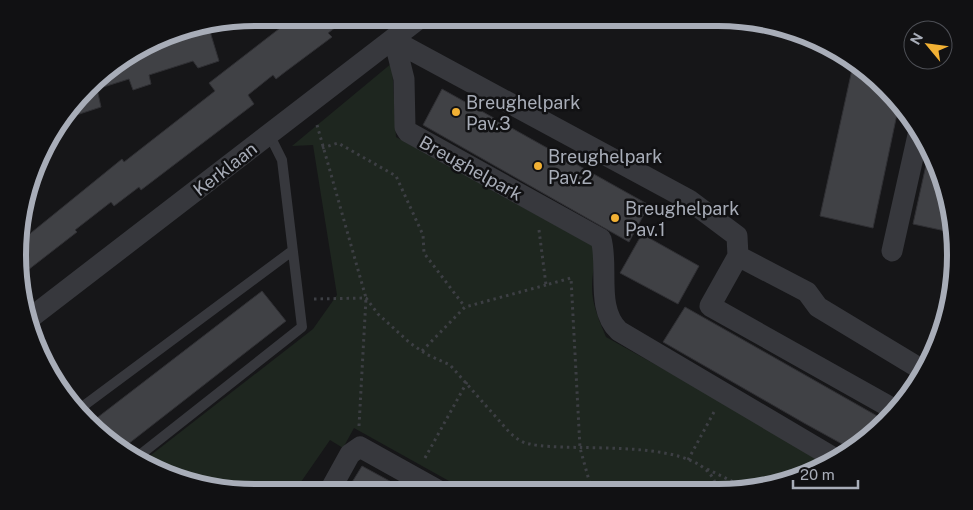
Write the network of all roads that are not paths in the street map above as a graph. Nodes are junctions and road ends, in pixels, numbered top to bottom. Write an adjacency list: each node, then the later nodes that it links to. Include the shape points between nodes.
1 (410, 26): 2 (street, Kerklaan)
2 (394, 39): 3 (street, Kerklaan); 7 (street, via 689,200 737,236); 13 (street, Breughelpark, via 404,80 405,127 408,132 601,239 605,254 606,310 619,332)
3 (269, 134): 5 (lane, via 282,160); 8 (street, Kerklaan)
4 (916, 142): 6 (street)
5 (292, 251): 10 (lane); 12 (lane, via 302,327)
6 (892, 251)
7 (738, 256): 9 (street, via 806,292 818,307); 11 (street, via 710,306)
8 (34, 315)
9 (917, 367)
10 (83, 406)
11 (889, 407)
12 (142, 453)
13 (829, 455)
14 (333, 484): 15 (street, via 350,454 360,447)
15 (426, 484)

